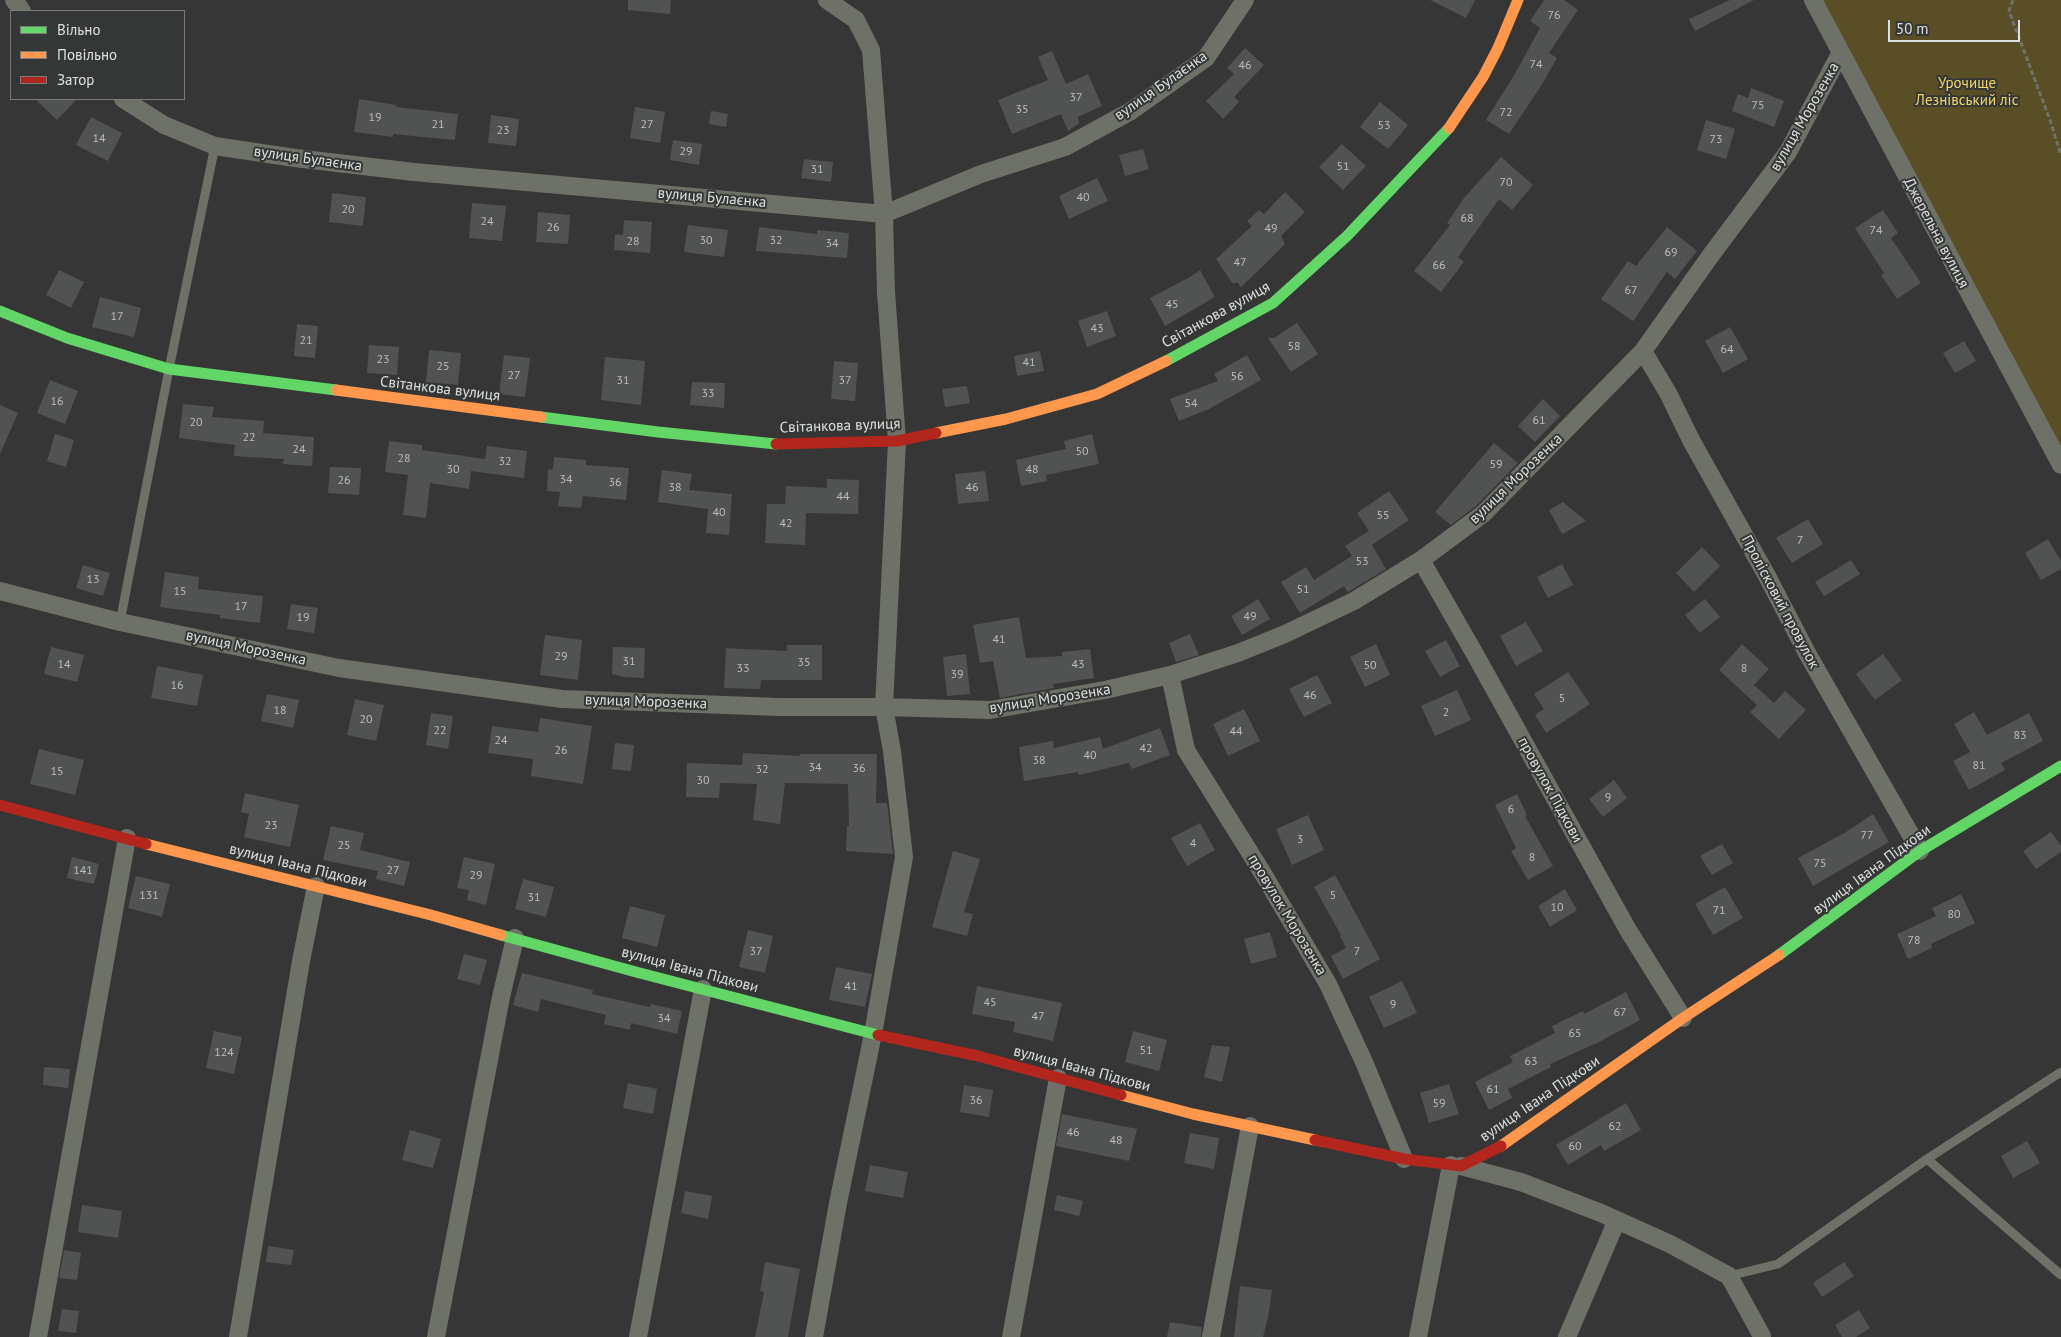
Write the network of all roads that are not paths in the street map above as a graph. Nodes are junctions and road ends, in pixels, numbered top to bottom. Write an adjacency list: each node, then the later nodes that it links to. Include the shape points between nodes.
1 (827, 0): 8 (street, via 856,20 871,50)
2 (1246, 0): 8 (street, вулиця Булаєнка, via 1206,58 1131,111 1065,147 981,174)
3 (1518, 0): 12 (street, Світанкова вулиця, via 1484,77 1450,127 1347,236 1273,303 1186,351 1096,394 1006,419)
4 (1813, 0): 5 (street, Джерельна вулиця)
5 (1840, 54): 10 (street, вулиця Морозенка, via 1788,152); 13 (street, Джерельна вулиця)
6 (125, 100): 7 (street, вулиця Булаєнка, via 164,125)
7 (215, 146): 8 (street, вулиця Булаєнка, via 414,172); 11 (lane)
8 (884, 214): 12 (street)
9 (0, 311): 11 (street, Світанкова вулиця, via 67,338)
10 (1643, 352): 14 (street, вулиця Морозенка, via 1484,514); 22 (street, Пролісковий провулок, via 1768,576 1807,653)
11 (169, 368): 12 (street, Світанкова вулиця, via 668,433 777,444); 16 (lane)
12 (897, 442): 18 (street)
13 (2061, 465)
14 (1421, 560): 17 (street, вулиця Морозенка, via 1354,601 1285,634); 26 (street, провулок Підкови, via 1623,922)
15 (0, 590): 16 (street, вулиця Морозенка)
16 (120, 622): 18 (street, вулиця Морозенка, via 339,668 562,699 779,707)
17 (1170, 675): 18 (street, вулиця Морозенка, via 990,710); 31 (street, провулок Морозенка, via 1186,750 1328,984)
18 (884, 707): 27 (street, via 904,858)
19 (2061, 766): 22 (street, вулиця Івана Підкови)
20 (0, 804): 21 (street, вулиця Івана Підкови)
21 (127, 838): 23 (street, вулиця Івана Підкови); 38 (street)
22 (1920, 851): 26 (street, вулиця Івана Підкови, via 1792,947)
23 (316, 886): 24 (street, вулиця Івана Підкови); 39 (street, via 297,981)
24 (515, 938): 25 (street, вулиця Івана Підкови); 40 (street)
25 (703, 990): 27 (street, вулиця Івана Підкови); 41 (street)
26 (1683, 1018): 33 (street, вулиця Івана Підкови, via 1502,1146)
27 (873, 1034): 29 (street, вулиця Івана Підкови, via 978,1056); 42 (street)
28 (2061, 1072): 32 (lane)
29 (1058, 1078): 30 (street, вулиця Івана Підкови); 43 (street)
30 (1250, 1126): 31 (street, вулиця Івана Підкови); 44 (street)
31 (1404, 1158): 33 (street, вулиця Івана Підкови)
32 (1927, 1158): 35 (lane, via 1778,1264); 36 (lane)
33 (1456, 1166): 34 (street, via 1521,1182); 45 (street)
34 (1617, 1220): 35 (street); 46 (street)
35 (1729, 1276): 37 (street)
36 (2061, 1276)
37 (1762, 1336)
38 (38, 1337)
39 (238, 1337)
40 (436, 1337)
41 (638, 1337)
42 (814, 1337)
43 (1011, 1337)
44 (1211, 1337)
45 (1418, 1337)
46 (1567, 1337)

